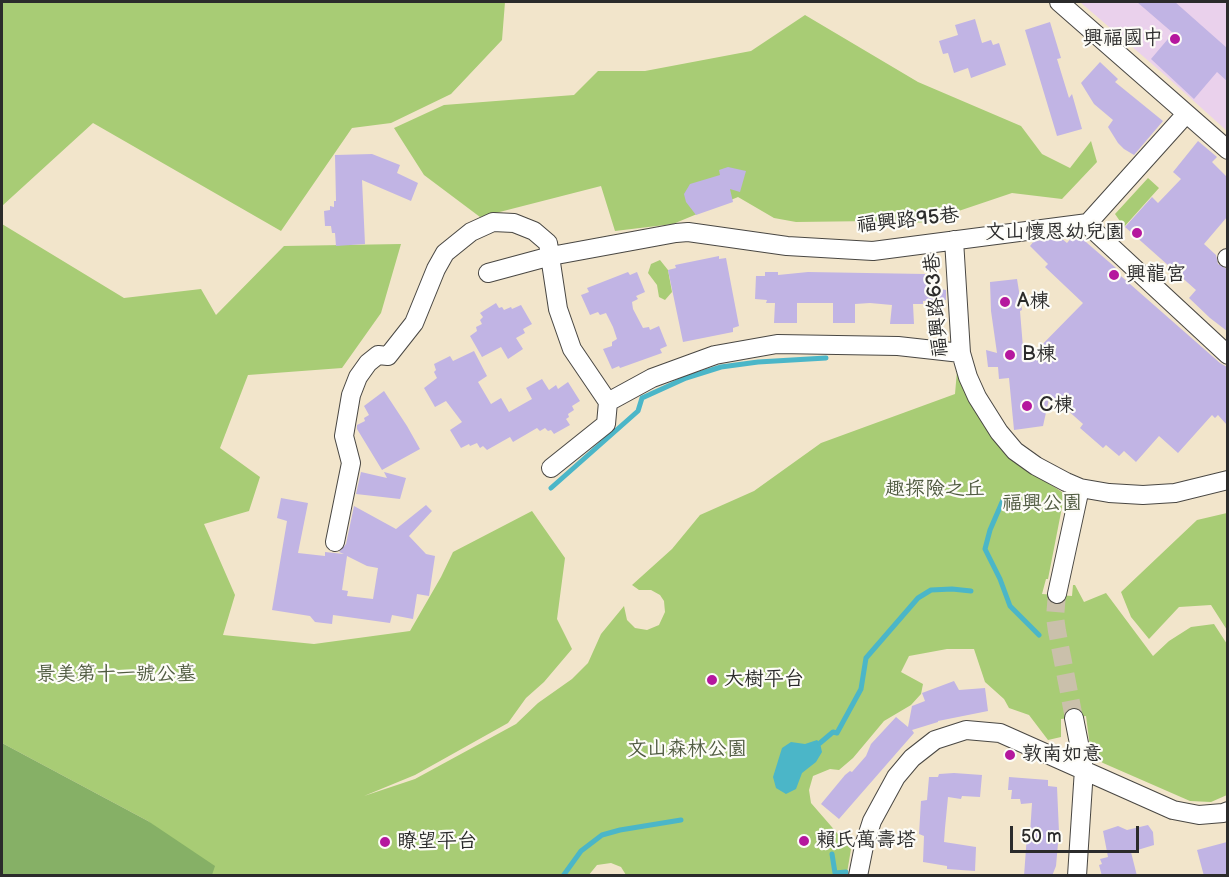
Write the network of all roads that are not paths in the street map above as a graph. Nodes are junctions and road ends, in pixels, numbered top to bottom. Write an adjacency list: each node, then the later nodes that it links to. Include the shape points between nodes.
1 (1059, 2): 2 (street)
2 (1186, 114): 3 (street); 4 (street)
3 (1227, 150)
4 (1088, 223): 5 (street, 福興路95巷); 9 (street)
5 (954, 240): 6 (street, 福興路95巷, via 873,251 787,246 688,232); 8 (street, 福興路63巷)
6 (551, 256): 7 (street, 福興路95巷); 10 (street, via 558,309 572,349); 14 (street, via 548,243 534,231 514,223 493,222 471,232 445,253 414,323 388,356 378,355 368,363 351,395 344,436 351,463)
7 (488, 273)
8 (961, 353): 10 (street, via 898,346 777,345 715,355 652,378); 13 (street, 福興路63巷, via 977,397 1010,445 1036,466)
9 (1227, 355)
10 (608, 402): 11 (street, via 606,424)
11 (551, 468)
12 (1227, 480): 13 (street, 福興路63巷, via 1175,493 1143,495)
13 (1080, 488): 15 (street)
14 (336, 542)
15 (1057, 594)
16 (1074, 718): 17 (street)
17 (1083, 769): 18 (street, via 1173,810 1199,815); 19 (street, via 1000,733 966,730 935,740 912,758 883,798 869,829); 20 (street)
18 (1227, 811)
19 (858, 876)
20 (1077, 876)

